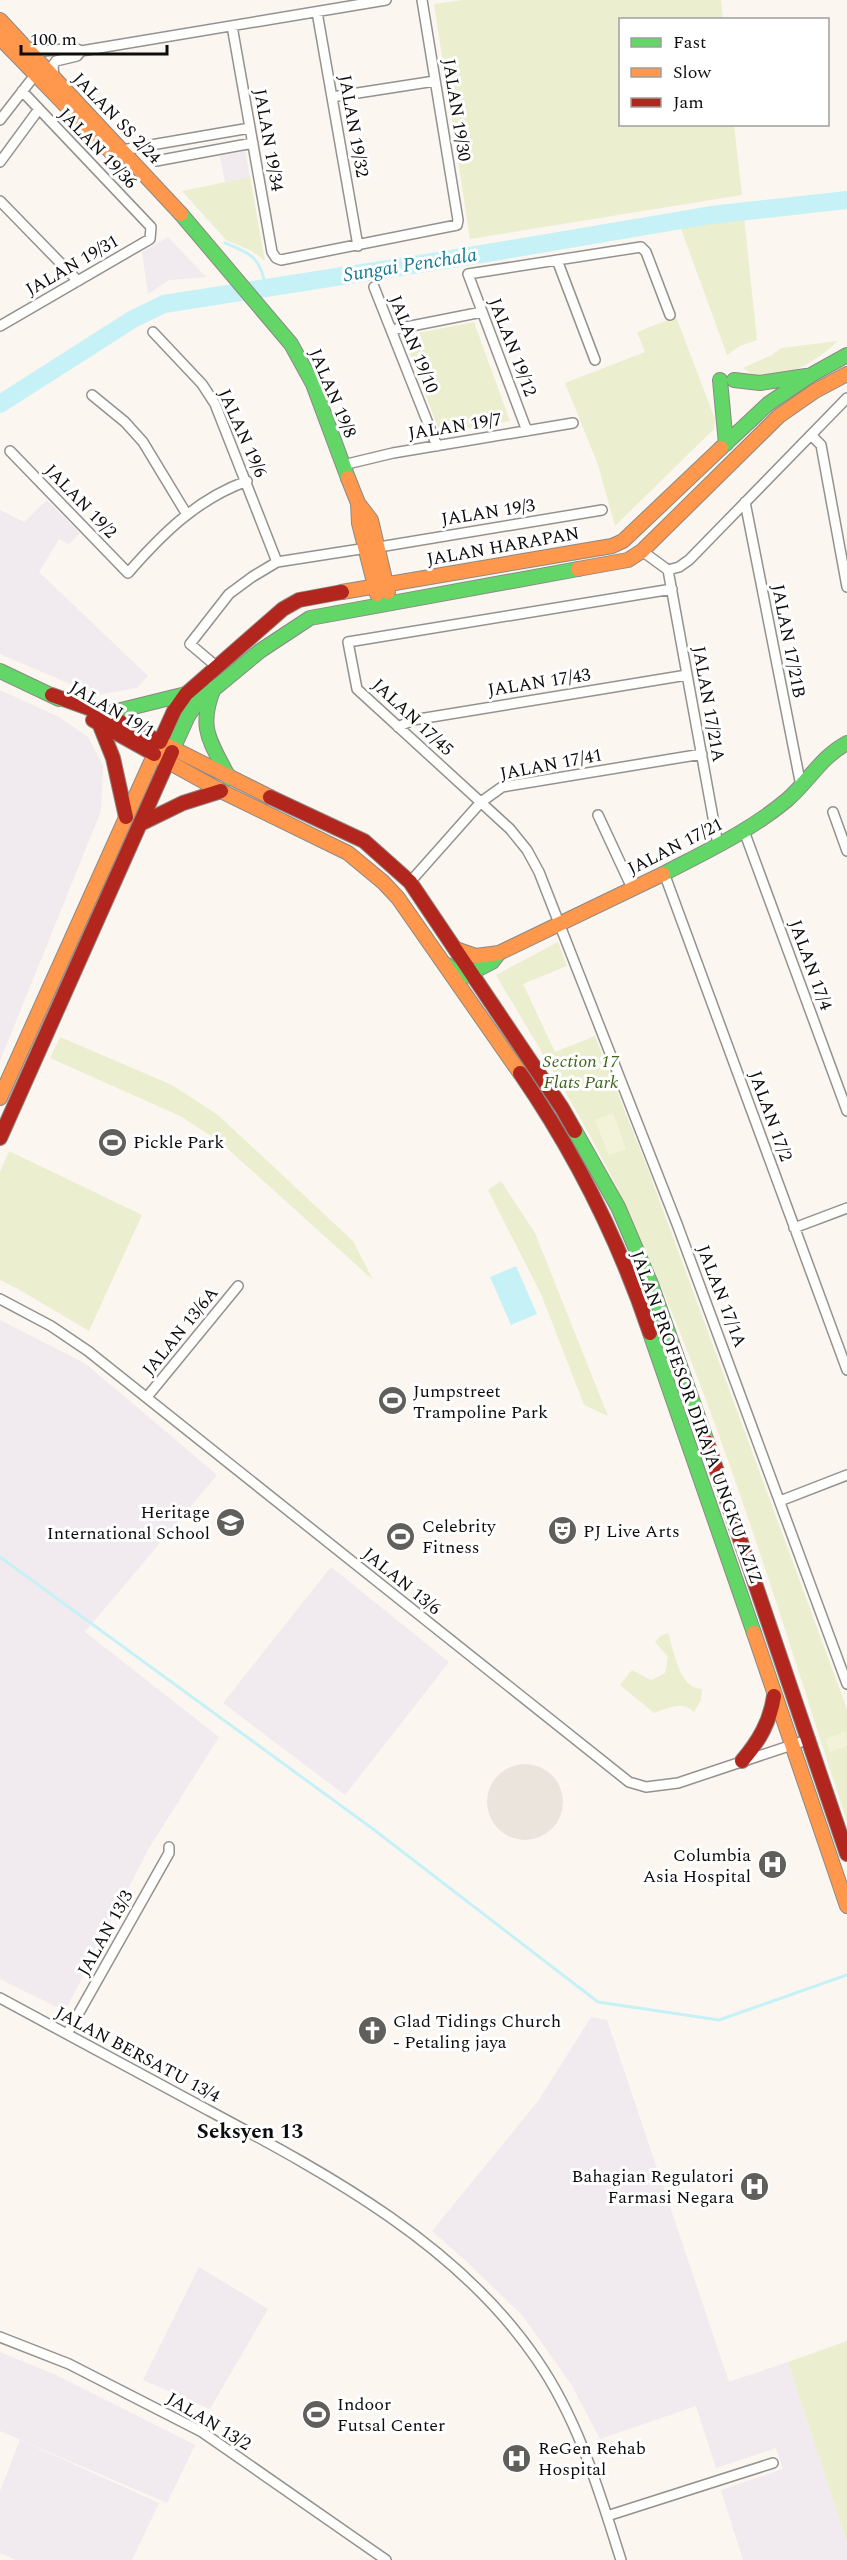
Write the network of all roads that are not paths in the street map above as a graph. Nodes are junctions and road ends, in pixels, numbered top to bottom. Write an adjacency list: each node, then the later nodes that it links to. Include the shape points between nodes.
1 (386, 0): 3 (street)
2 (422, 0): 11 (street, JALAN 19/30)
3 (317, 12): 5 (street); 13 (street, JALAN 19/32)
4 (0, 20): 7 (main road, JALAN SS 2/24)
5 (232, 26): 8 (street); 16 (street, JALAN 19/34)
6 (0, 38): 9 (main road, JALAN SS 2/24)
7 (24, 46): 8 (street, via 44,51); 10 (main road, JALAN SS 2/24)
8 (81, 51): 10 (street, via 77,56 56,61 53,74)
9 (35, 75): 12 (street); 22 (main road, JALAN SS 2/24, via 148,190)
10 (57, 81): 18 (main road, JALAN SS 2/24)
11 (435, 81): 13 (street); 24 (street, JALAN 19/30, via 457,225)
12 (22, 91): 14 (street, JALAN 19/36); 15 (street)
13 (332, 97): 24 (street, JALAN 19/32)
14 (39, 110): 20 (street); 23 (street, JALAN 19/36)
15 (0, 120)
16 (250, 128): 17 (street, JALAN 19/34); 18 (street)
17 (253, 143): 19 (street); 24 (street, JALAN 19/34, via 276,258)
18 (122, 150): 22 (main road, JALAN SS 2/24)
19 (156, 161)
20 (0, 162)
21 (0, 201): 26 (street)
22 (181, 216): 28 (main road, JALAN SS 2/24)
23 (151, 227): 26 (street, JALAN 19/31, via 150,239)
24 (358, 246)
25 (557, 260): 29 (street, JALAN 19/12, via 468,274); 30 (street, via 641,247); 35 (street)
26 (78, 281): 31 (street, JALAN 19/31)
27 (374, 287): 32 (street, JALAN 19/10)
28 (258, 303): 46 (main road, JALAN 19/8, via 297,354 313,384)
29 (482, 312): 32 (street); 41 (street, JALAN 19/12)
30 (670, 315)
31 (0, 326)
32 (391, 330): 44 (street, JALAN 19/10)
33 (153, 332): 47 (street, JALAN 19/6, via 202,384 215,404)
34 (847, 355): 37 (main road, JALAN HARAPAN)
35 (595, 360)
36 (847, 374): 52 (main road, JALAN HARAPAN, via 778,416)
37 (811, 375): 43 (main road, JALAN HARAPAN, via 768,404); 43 (main road, via 760,383 727,380)
38 (92, 395): 50 (street, via 143,442)
39 (847, 398): 42 (street)
40 (573, 423): 41 (street, JALAN 19/7)
41 (527, 431): 44 (street, JALAN 19/7)
42 (811, 435): 48 (street); 56 (street, via 820,445)
43 (726, 444): 55 (main road, JALAN HARAPAN, via 632,534 612,546)
44 (437, 446): 46 (street, JALAN 19/7)
45 (10, 451): 50 (street, JALAN 19/2, via 128,573)
46 (344, 465): 51 (main road, JALAN 19/8, via 358,503 359,523)
47 (247, 481): 50 (street); 53 (street, JALAN 19/6)
48 (745, 502): 54 (street, via 689,560); 71 (street, JALAN 17/21B)
49 (602, 510): 51 (street, JALAN 19/3)
50 (186, 513)
51 (373, 548): 53 (street, JALAN 19/3); 55 (main road, JALAN 19/8)
52 (642, 551): 54 (street); 58 (main road, JALAN HARAPAN, via 628,560)
53 (277, 562): 59 (street, JALAN 19/3, via 229,594 190,644)
54 (668, 570): 57 (street, JALAN 17/21A)
55 (381, 585): 58 (main road, JALAN 19/8); 59 (main road, JALAN HARAPAN, via 299,600)
56 (847, 587)
57 (672, 589): 61 (street, JALAN 17/21A); 65 (street, JALAN 17/45, via 348,642 357,689)
58 (385, 604): 62 (main road, JALAN HARAPAN, via 310,618)
59 (216, 666): 63 (main road, JALAN HARAPAN)
60 (0, 671): 64 (main road, JALAN 19/1)
61 (687, 675): 65 (street, JALAN 17/43, via 413,720); 68 (street, JALAN 17/21A)
62 (214, 688): 69 (main road, JALAN HARAPAN, via 188,716); 70 (main road, via 206,721)
63 (186, 694): 64 (main road); 67 (main road, JALAN HARAPAN)
64 (102, 718): 67 (main road, JALAN 19/1); 76 (main road)
65 (398, 727): 73 (street, JALAN 17/45)
66 (847, 743): 71 (main road, JALAN 17/21, via 836,748)
67 (157, 748): 69 (main road, JALAN 19/1); 76 (main road, JALAN HARAPAN)
68 (702, 754): 73 (street, JALAN 17/41, via 511,785); 79 (street, JALAN 17/21A)
69 (170, 755): 70 (main road, JALAN PROFESOR DIRAJA UNGKU AZIZ); 72 (main road, JALAN PROFESOR DIRAJA UNGKU AZIZ); 77 (main road, JALAN HARAPAN)
70 (229, 778): 82 (main road, JALAN PROFESOR DIRAJA UNGKU AZIZ, via 364,841)
71 (801, 786): 78 (main road, JALAN 17/21)
72 (221, 791): 77 (main road, via 183,803); 87 (main road, JALAN PROFESOR DIRAJA UNGKU AZIZ, via 348,853 398,898)
73 (481, 802): 82 (street, JALAN 17/41); 84 (street, JALAN 17/45, via 527,850)
74 (833, 812): 80 (street)
75 (598, 815): 83 (street)
76 (126, 817): 89 (main road, JALAN HARAPAN)
77 (140, 824): 91 (main road, JALAN HARAPAN)
78 (744, 831): 79 (main road, JALAN 17/21); 90 (street, JALAN 17/4)
79 (718, 845): 81 (main road, JALAN 17/21)
80 (847, 851)
81 (664, 873): 83 (main road, JALAN 17/21); 93 (street, JALAN 17/2)
82 (410, 882): 85 (main road, JALAN PROFESOR DIRAJA UNGKU AZIZ)
83 (632, 888): 84 (main road, JALAN 17/21)
84 (559, 922): 86 (main road, JALAN 17/21); 99 (street, JALAN 17/1A)
85 (456, 949): 86 (main road, JALAN 17/21, via 476,956); 88 (main road, JALAN PROFESOR DIRAJA UNGKU AZIZ)
86 (499, 953): 88 (main road, JALAN 17/21)
87 (443, 962): 88 (main road, via 464,977); 101 (main road, JALAN PROFESOR DIRAJA UNGKU AZIZ, via 550,1117 616,1246 681,1417)
88 (471, 974): 102 (main road, JALAN PROFESOR DIRAJA UNGKU AZIZ, via 562,1108 618,1207 685,1377)
89 (0, 1098)
90 (847, 1111)
91 (0, 1138)
92 (847, 1208): 93 (street)
93 (794, 1227): 96 (street, JALAN 17/2)
94 (238, 1286): 97 (street, JALAN 13/6A)
95 (0, 1299): 97 (street, JALAN 13/6, via 79,1344)
96 (847, 1370)
97 (147, 1397): 104 (street, JALAN 13/6, via 629,1782 646,1787 678,1783)
98 (847, 1475): 99 (street)
99 (780, 1501): 100 (street, JALAN 17/1A)
100 (847, 1684)
101 (774, 1691): 103 (main road, JALAN PROFESOR DIRAJA UNGKU AZIZ); 104 (main road, via 770,1722 758,1744)
102 (810, 1739): 103 (street, JALAN 13/6); 106 (main road, JALAN PROFESOR DIRAJA UNGKU AZIZ)
103 (792, 1744): 104 (street, JALAN 13/6); 107 (main road, JALAN PROFESOR DIRAJA UNGKU AZIZ)
104 (742, 1761)
105 (169, 1847): 109 (street, JALAN 13/3)
106 (847, 1854)
107 (847, 1906)
108 (0, 1998): 109 (street, JALAN BERSATU 13/4)
109 (67, 2034): 112 (street, JALAN BERSATU 13/4, via 336,2183 426,2245 475,2286 523,2340 554,2386 585,2448)
110 (0, 2337): 113 (street, JALAN 13/2, via 69,2364 202,2432)
111 (773, 2463): 112 (street)
112 (608, 2516): 114 (street, JALAN BERSATU 13/4)
113 (386, 2560)
114 (621, 2560)

